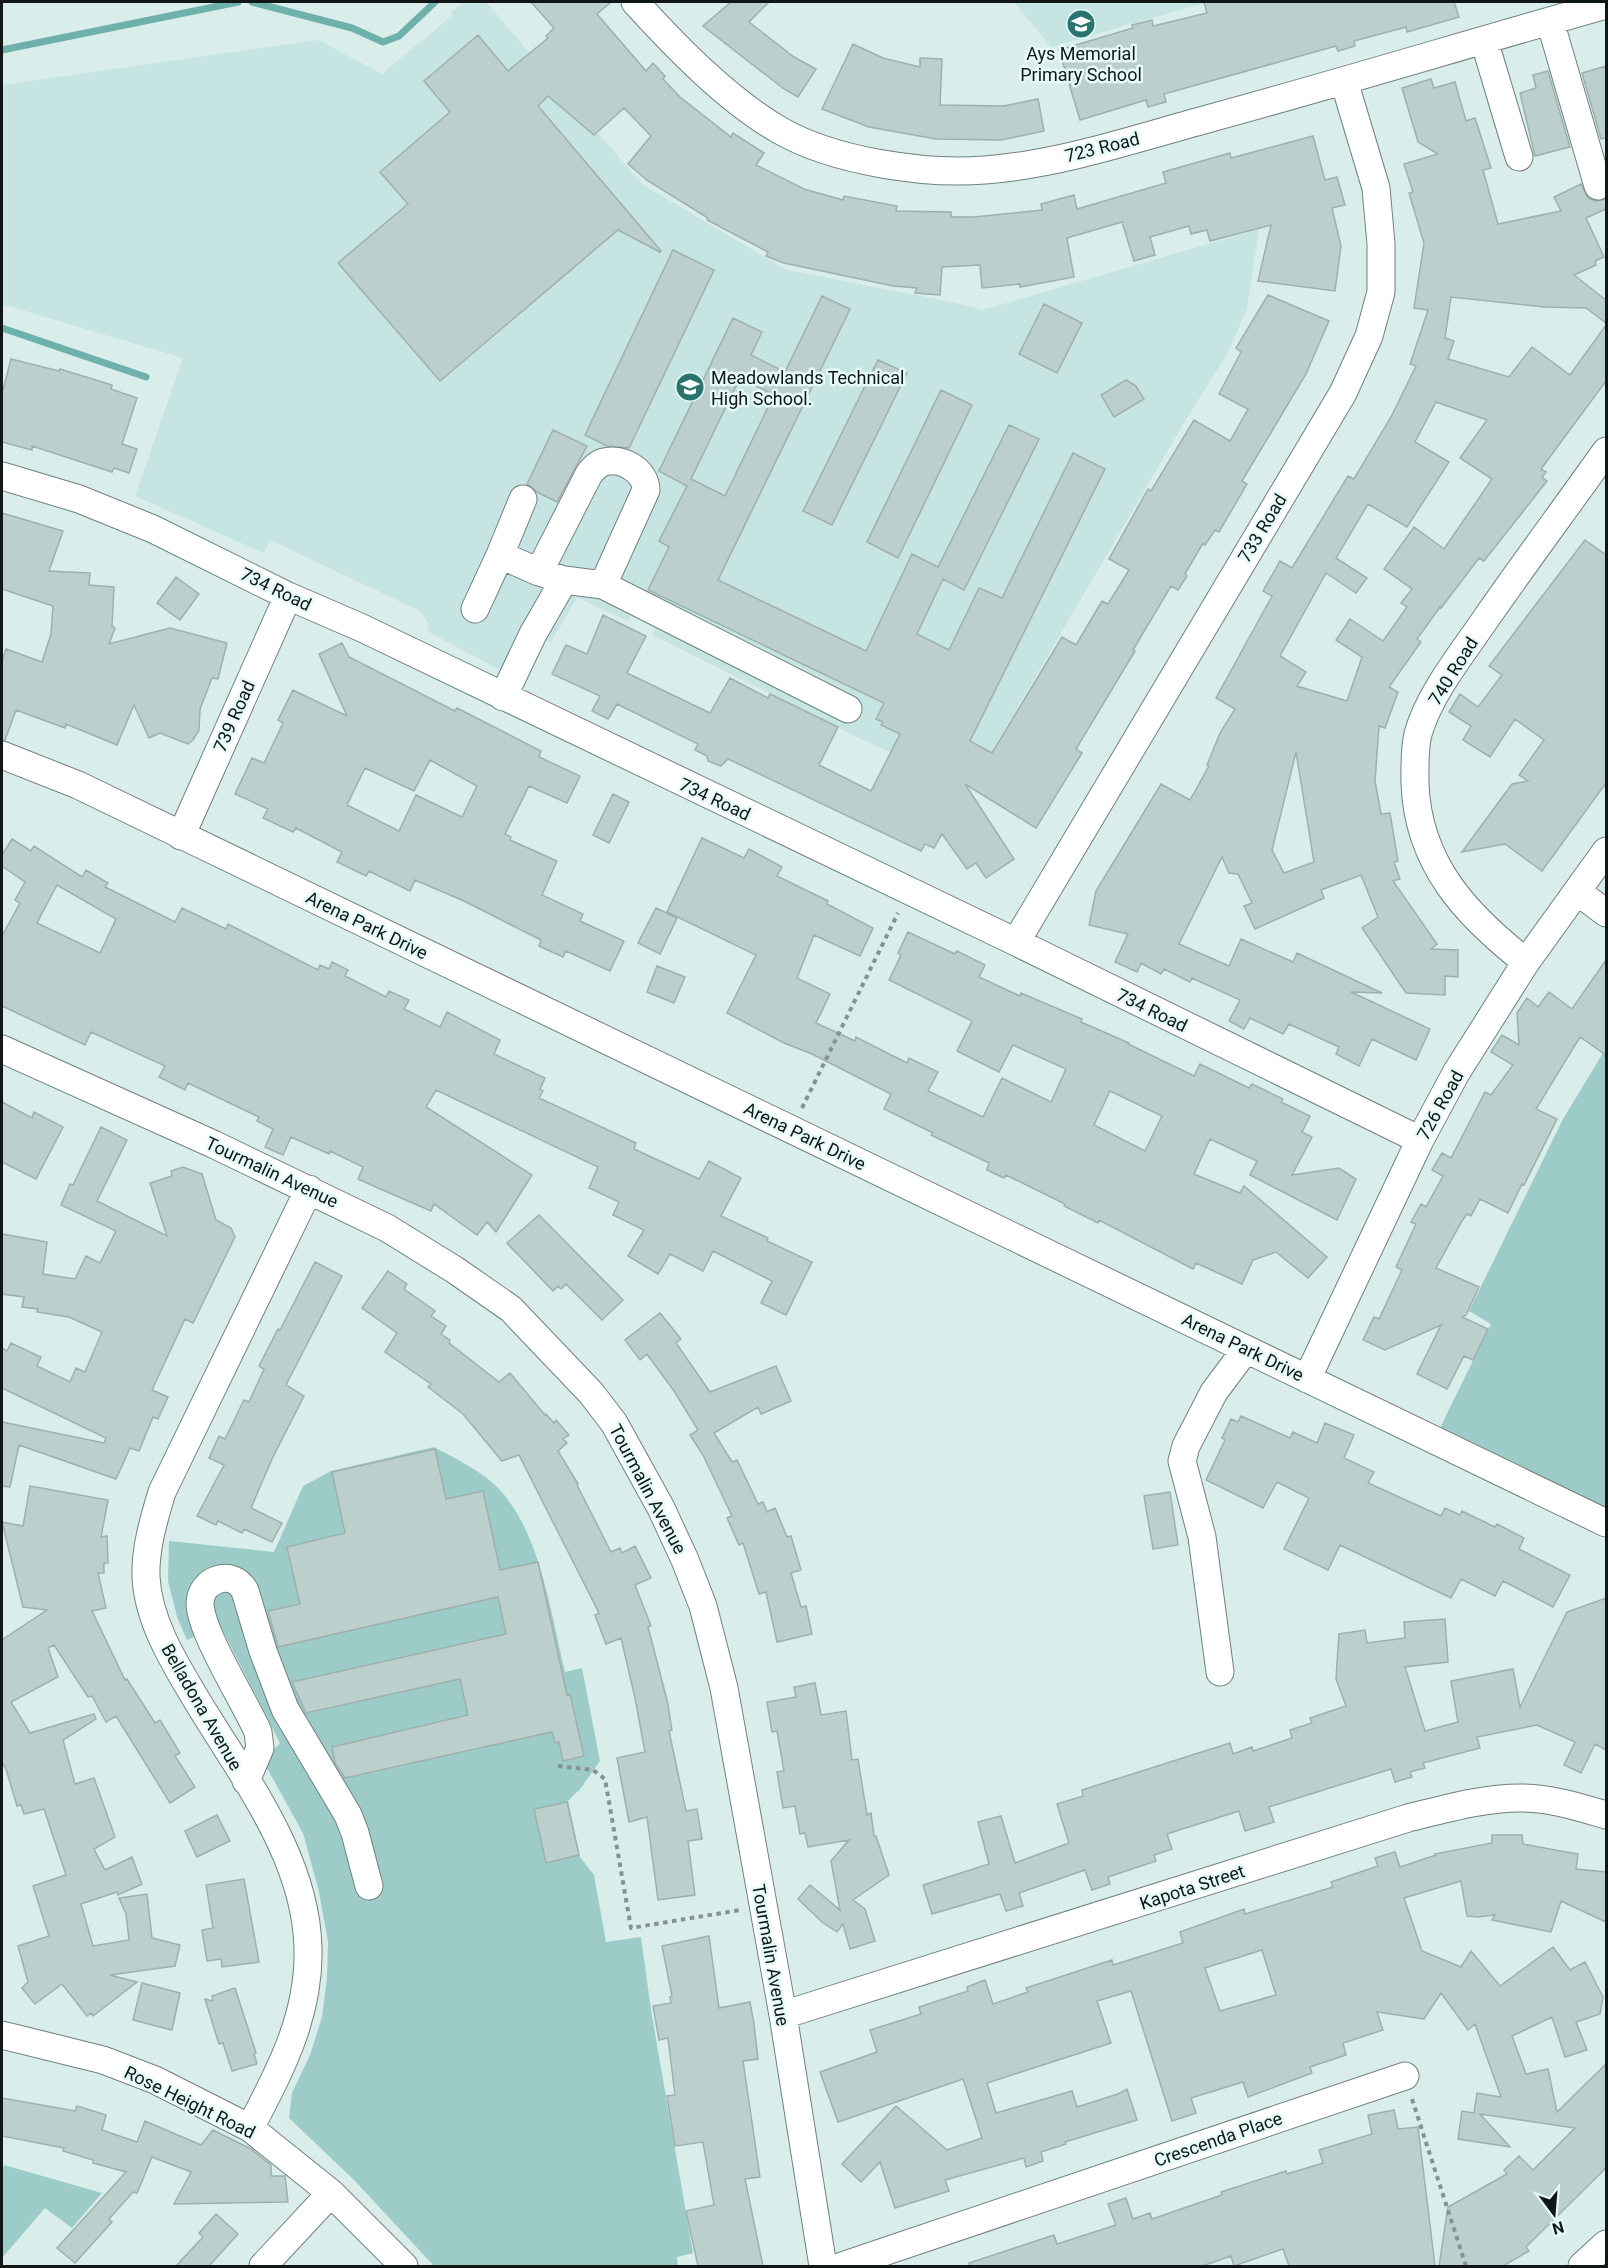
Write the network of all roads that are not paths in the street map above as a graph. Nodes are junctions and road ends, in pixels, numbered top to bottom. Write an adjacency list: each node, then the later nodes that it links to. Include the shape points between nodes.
1 (635, 2): 5 (street, 723 Road, via 674,45 735,98 781,131 833,151 888,165 936,171 1035,164)
2 (1606, 5): 3 (street, 723 Road)
3 (1550, 21): 4 (street, 723 Road); 7 (street)
4 (1484, 40): 5 (street, 723 Road); 6 (street)
5 (1344, 81): 23 (street, 733 Road, via 1376,188 1381,292 1369,336 1343,393)
6 (1519, 158)
7 (1598, 186)
8 (1606, 451): 24 (street, 740 Road, via 1437,690 1418,734 1414,765 1416,805 1432,858 1466,909)
9 (2, 476): 14 (street, 734 Road, via 79,499 153,528)
10 (523, 499): 11 (street)
11 (500, 555): 12 (street); 15 (street)
12 (551, 576): 13 (street); 13 (street, via 589,474 605,461 620,462 640,472 646,490); 16 (street, via 533,634)
13 (603, 585): 17 (street)
14 (288, 596): 16 (street, 734 Road); 19 (street, 739 Road)
15 (475, 609)
16 (503, 697): 23 (street, 734 Road)
17 (848, 709)
18 (2, 755): 19 (street, Arena Park Drive, via 78,785)
19 (181, 836): 28 (street, Arena Park Drive)
20 (1606, 851): 21 (street, 726 Road)
21 (1578, 892): 22 (street); 24 (street, 726 Road)
22 (1606, 913)
23 (1016, 942): 26 (street, 734 Road)
24 (1526, 962): 26 (street, 726 Road, via 1456,1073)
25 (2, 1049): 27 (street, Tourmalin Avenue)
26 (1420, 1140): 29 (street, 726 Road)
27 (309, 1189): 32 (street, Belladona Avenue, via 162,1492 152,1526 146,1578 160,1634); 37 (street, Tourmalin Avenue, via 387,1228 510,1309 615,1423 662,1508 703,1606 724,1688)
28 (1246, 1349): 29 (street, Arena Park Drive); 33 (street, via 1204,1411 1182,1461 1202,1537)
29 (1307, 1379): 30 (street, Arena Park Drive)
30 (1606, 1522)
31 (214, 1644): 32 (street); 34 (street, via 258,1732 260,1748); 36 (street, via 202,1614 202,1596 210,1583 235,1578 245,1590 285,1709 348,1815)
32 (175, 1664): 34 (street, Belladona Avenue)
33 (1220, 1672)
34 (246, 1781): 40 (street, Belladona Avenue, via 265,1812 293,1875 304,1912 308,1948 297,2028)
35 (1606, 1815): 37 (street, Kapota Street, via 1558,1802 1522,1798 1481,1800 1408,1818)
36 (369, 1886)
37 (783, 2015): 45 (street, Tourmalin Avenue)
38 (2, 2035): 40 (street, Rose Height Road, via 103,2060 154,2080)
39 (1405, 2076): 46 (street, Crescenda Place)
40 (250, 2128): 41 (street, Rose Height Road)
41 (330, 2193): 43 (street); 44 (street, Rose Height Road)
42 (1606, 2244): 47 (street)
43 (263, 2266)
44 (404, 2266)
45 (823, 2266)
46 (842, 2266)
47 (1582, 2266)

